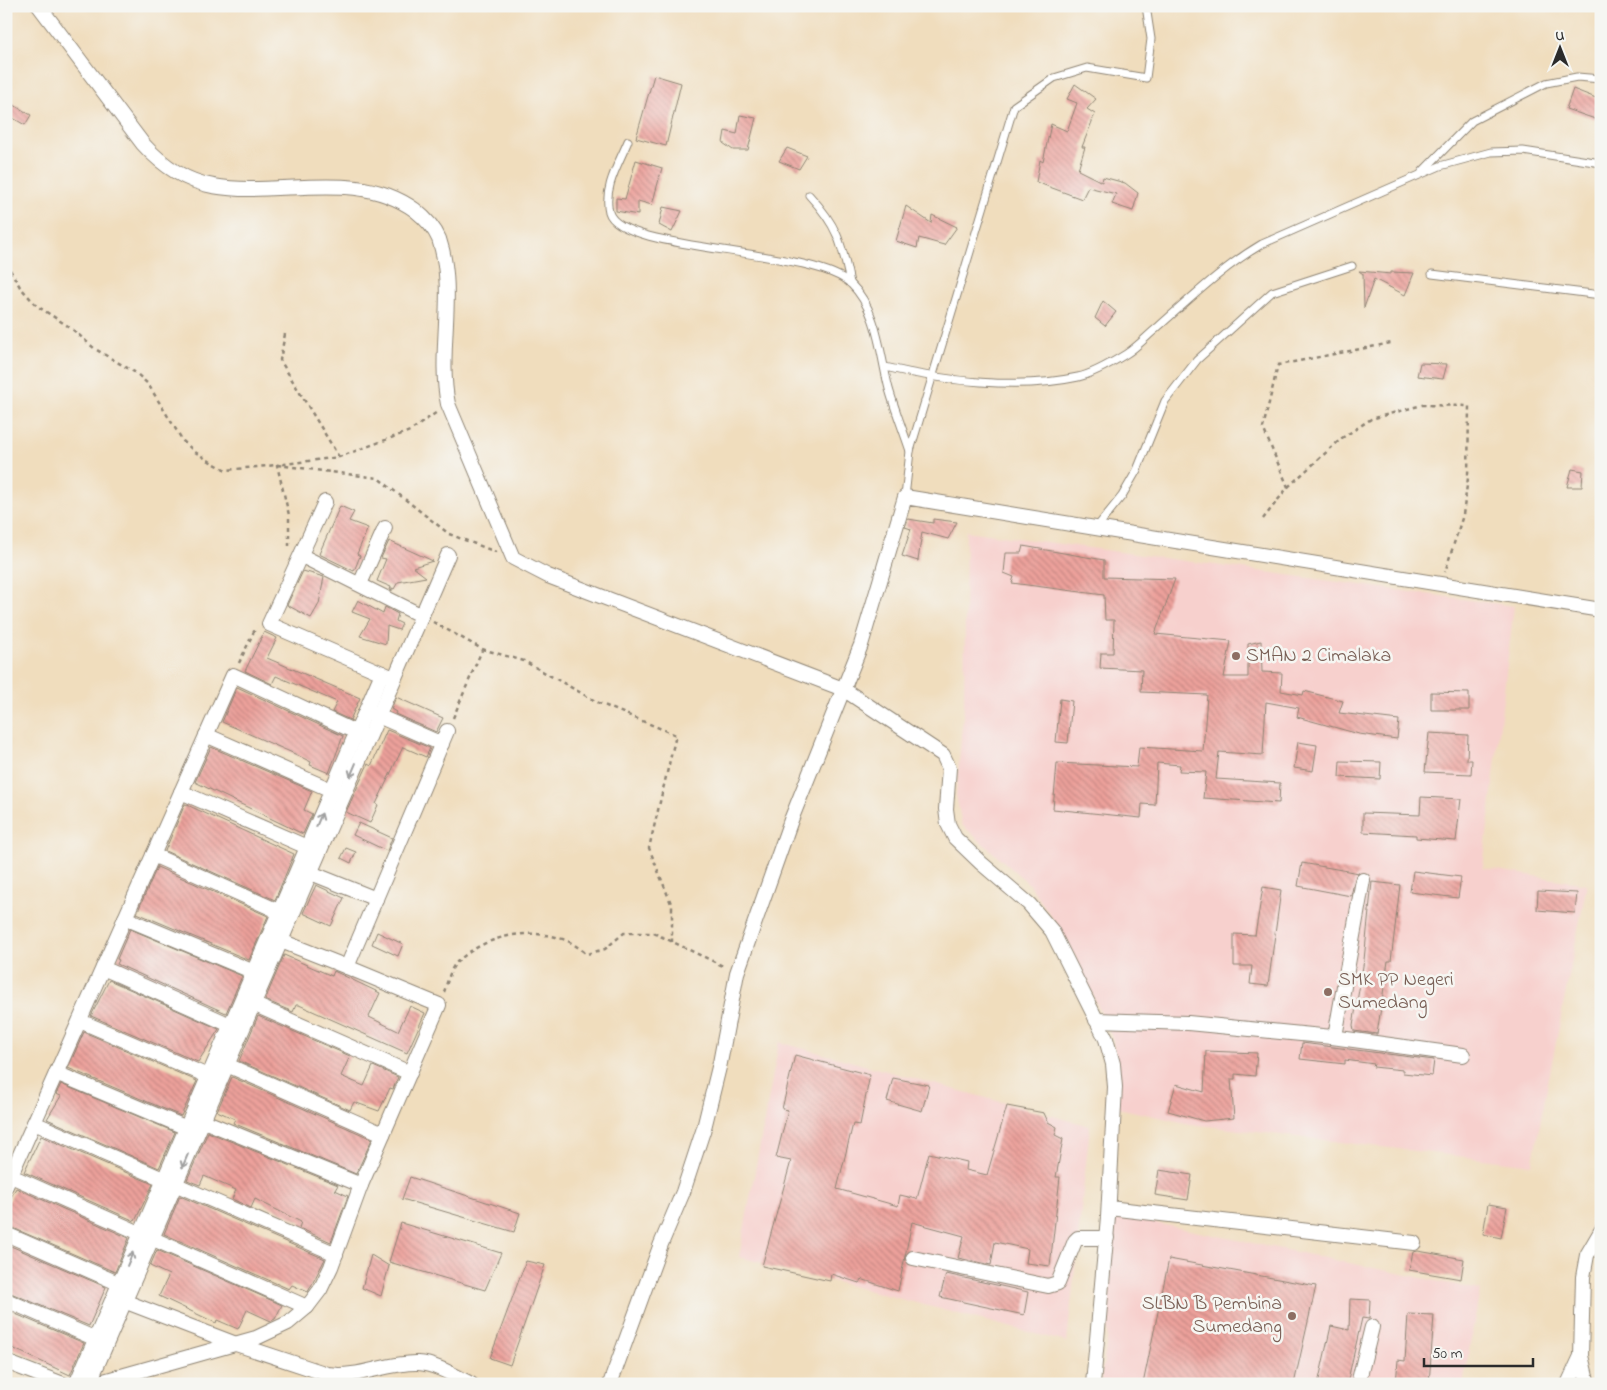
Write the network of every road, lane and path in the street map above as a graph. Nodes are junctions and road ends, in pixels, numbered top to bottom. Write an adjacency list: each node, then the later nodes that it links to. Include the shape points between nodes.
1 (39, 6): 17 (street, via 143,144 155,158 177,173 203,184 224,187 367,190 396,198 421,214 438,236 446,264 444,377)
2 (1146, 6): 16 (lane, via 1151,39 1146,78 1087,68 1054,78 1014,106)
3 (1601, 79): 6 (lane, via 1577,78 1546,83 1472,121)
4 (628, 140): 11 (lane, via 610,183 608,201 610,214 626,230 666,241 736,251 822,269)
5 (1601, 163): 6 (lane, via 1523,151 1490,152 1440,166)
6 (1418, 176): 16 (lane, via 1293,230 1242,256 1126,354 1080,376 1042,382)
7 (809, 195): 11 (lane, via 829,217 845,258)
8 (6, 263): 20 (path, via 20,287 37,306 148,384 170,423 195,452 226,470)
9 (1352, 266): 25 (lane, via 1272,292 1197,360 1165,400 1137,470 1122,496)
10 (1432, 274): 12 (lane)
11 (850, 282): 15 (lane, via 865,300)
12 (1601, 295)
13 (285, 334): 19 (path, via 280,360)
14 (1391, 343): 21 (path, via 1278,365 1263,428)
15 (885, 367): 16 (lane); 18 (lane)
16 (932, 376): 18 (lane)
17 (448, 404): 19 (path, via 410,432); 29 (street)
18 (910, 451): 22 (lane)
19 (339, 457): 20 (path)
20 (277, 465): 27 (path); 29 (path, via 378,478 449,534)
21 (1288, 487): 24 (path); 31 (path, via 1342,438 1371,419 1422,405 1469,406 1468,478 1463,515)
22 (905, 497): 25 (street); 38 (street, via 864,636)
23 (325, 502): 27 (street)
24 (1262, 518)
25 (1097, 527): 31 (street)
26 (385, 528): 30 (street)
27 (295, 555): 30 (street); 37 (street, via 269,624)
28 (448, 555): 33 (street)
29 (513, 558): 38 (street, via 548,576)
30 (360, 584): 33 (street)
31 (1442, 584): 32 (street)
32 (1601, 610)
33 (422, 616): 35 (path); 37 (street)
34 (256, 626): 36 (path)
35 (482, 649): 40 (path); 54 (path, via 524,661 599,704 676,735 649,848 672,906)
36 (233, 675): 41 (street); 42 (street)
37 (388, 675): 39 (street)
38 (844, 689): 57 (street); 61 (street, via 943,755 949,768 948,824 956,838 981,864 1029,904 1052,931 1081,984)
39 (371, 709): 42 (street); 43 (street)
40 (447, 731): 43 (street)
41 (206, 735): 44 (street); 45 (street)
42 (362, 735): 45 (street)
43 (442, 744): 50 (street)
44 (181, 792): 46 (street); 47 (street)
45 (337, 792): 46 (street)
46 (312, 850): 48 (street)
47 (153, 855): 51 (street); 52 (street)
48 (304, 870): 50 (street); 51 (street)
49 (1363, 880): 64 (street, via 1336,1031)
50 (376, 899): 55 (street)
51 (285, 914): 53 (street)
52 (125, 918): 56 (street); 58 (street)
53 (274, 938): 55 (street); 58 (street)
54 (672, 942): 57 (path); 60 (path, via 654,932 624,932 605,949 587,954 568,941 529,934 506,935 483,945 455,964)
55 (348, 967): 60 (street)
56 (103, 968): 62 (street); 63 (street)
57 (737, 973): 97 (street, via 704,1128)
58 (259, 974): 59 (street)
59 (247, 1002): 63 (street); 68 (street)
60 (439, 1005): 68 (street)
61 (1096, 1020): 64 (street, via 1188,1023); 76 (street, via 1110,1051 1115,1086)
62 (80, 1021): 67 (street); 69 (street)
63 (236, 1027): 66 (street)
64 (1332, 1037): 65 (street)
65 (1463, 1055)
66 (221, 1063): 69 (street); 72 (street)
67 (56, 1073): 70 (street); 71 (street)
68 (410, 1073): 72 (street)
69 (214, 1078): 71 (street)
70 (34, 1123): 73 (street); 74 (street)
71 (194, 1124): 74 (street); 75 (street)
72 (383, 1134): 75 (street)
73 (8, 1181): 79 (street)
74 (169, 1183): 79 (street); 82 (street)
75 (361, 1185): 82 (street)
76 (1109, 1208): 80 (street); 81 (street)
77 (1601, 1231): 90 (street, via 1590,1246 1584,1265)
78 (6, 1234): 84 (street)
79 (146, 1236): 84 (street); 86 (street)
80 (1107, 1238): 83 (street, via 1078,1238 1058,1283 1048,1286); 98 (street)
81 (1414, 1243)
82 (336, 1254): 86 (street, via 320,1290)
83 (914, 1258)
84 (122, 1292): 88 (street); 89 (street)
85 (6, 1300): 88 (street)
86 (307, 1307): 89 (street, via 288,1323)
87 (1372, 1327): 99 (street)
88 (101, 1341): 93 (street); 94 (street)
89 (236, 1344): 95 (street); 96 (street, via 327,1374 340,1376 419,1363)
90 (1581, 1356): 100 (street); 101 (street)
91 (6, 1362): 92 (street)
92 (63, 1384)
93 (76, 1384)
94 (89, 1384)
95 (93, 1384)
96 (472, 1384)
97 (610, 1384)
98 (1093, 1384)
99 (1358, 1384)
100 (1568, 1384)
101 (1588, 1384)

